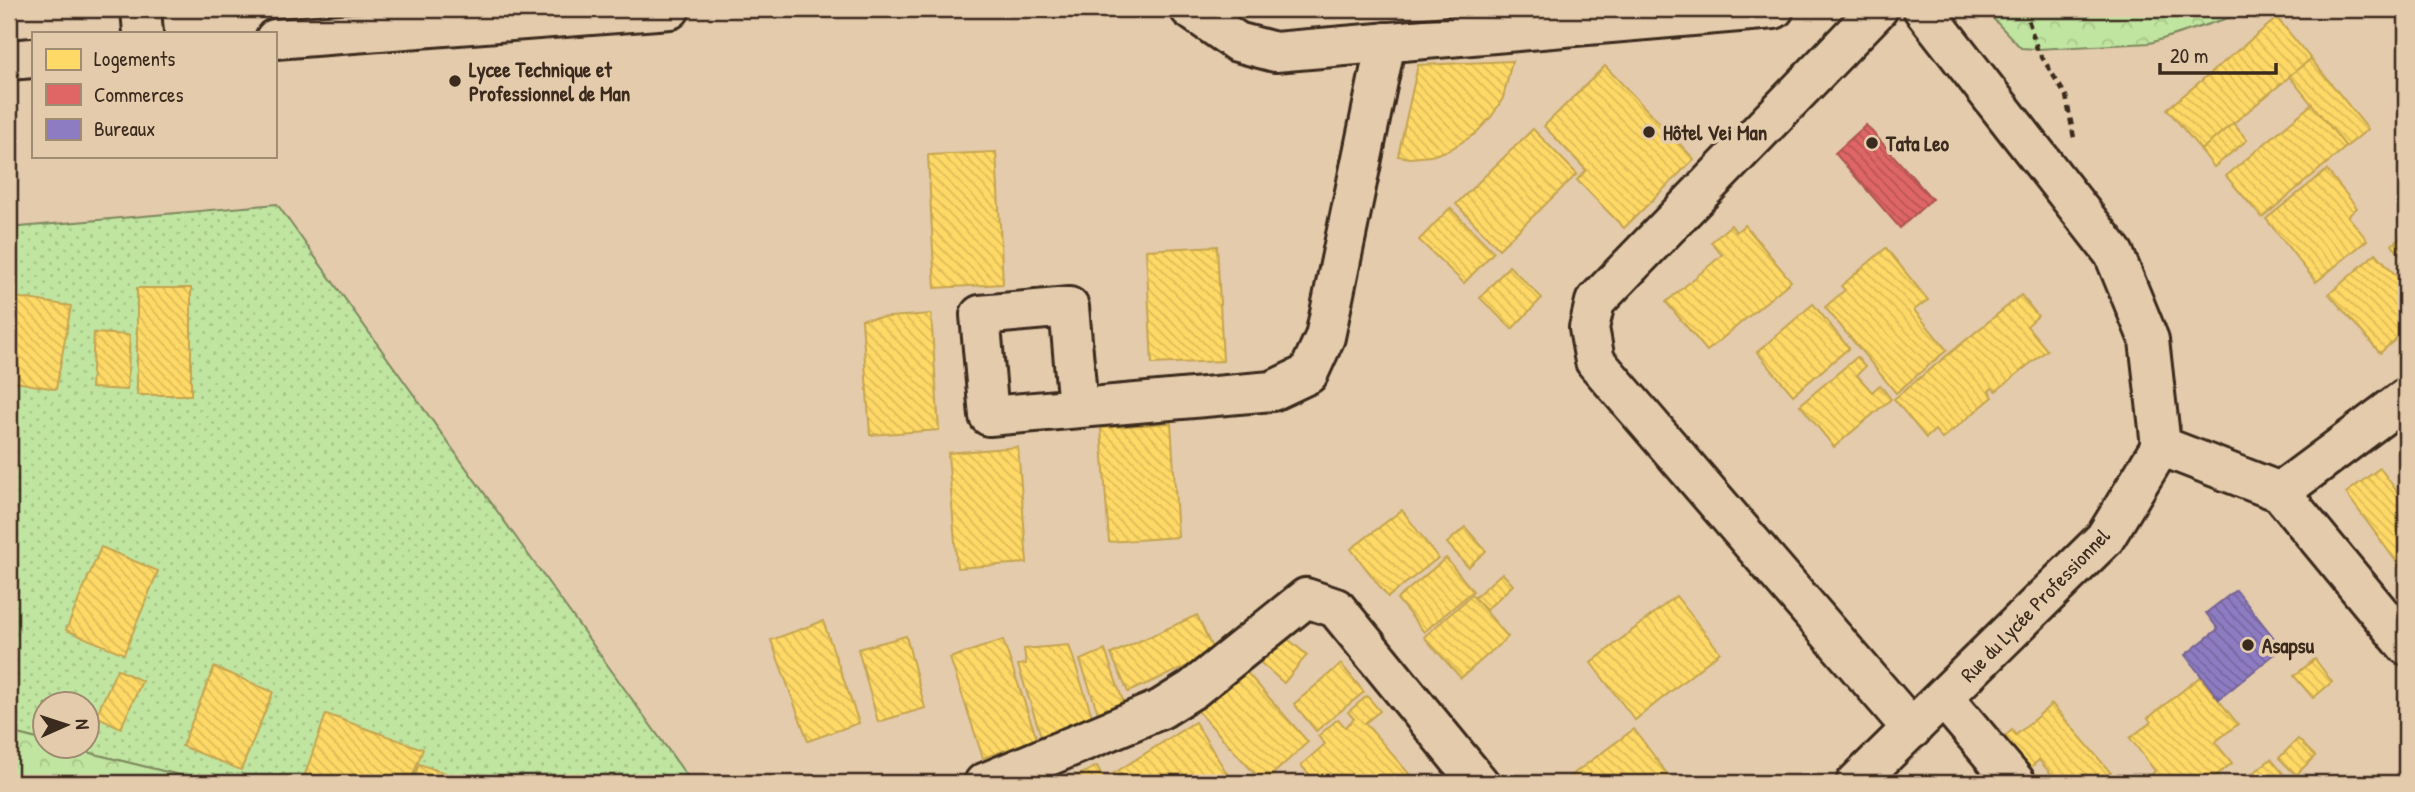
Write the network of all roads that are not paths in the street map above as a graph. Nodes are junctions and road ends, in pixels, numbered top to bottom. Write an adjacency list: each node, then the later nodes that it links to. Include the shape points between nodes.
1 (141, 9): 8 (street)
2 (670, 9): 7 (street)
3 (1189, 9): 10 (street, via 1237,42 1275,52)
4 (1774, 9): 10 (street)
5 (1878, 9): 19 (street, via 1595,302 1589,328 1595,361)
6 (1923, 9): 15 (street, via 2114,254 2149,340)
7 (373, 20): 9 (street)
8 (143, 32)
9 (276, 39)
10 (1386, 42): 14 (street, via 1325,337 1308,374 1272,391)
11 (32, 58): 12 (street)
12 (9, 60)
13 (2406, 398): 16 (street)
14 (1078, 408)
15 (2161, 446): 16 (street); 18 (street, Rue du Lycée Professionnel, via 2105,538)
16 (2280, 492): 17 (street)
17 (2406, 645)
18 (1944, 698): 19 (street, Rue du Lycée Professionnel); 23 (street)
19 (1912, 729): 22 (street, Rue du Lycée Professionnel)
20 (984, 783): 21 (street, via 1161,709 1193,689 1306,598 1336,608)
21 (1479, 783)
22 (1856, 783)
23 (2016, 783)

